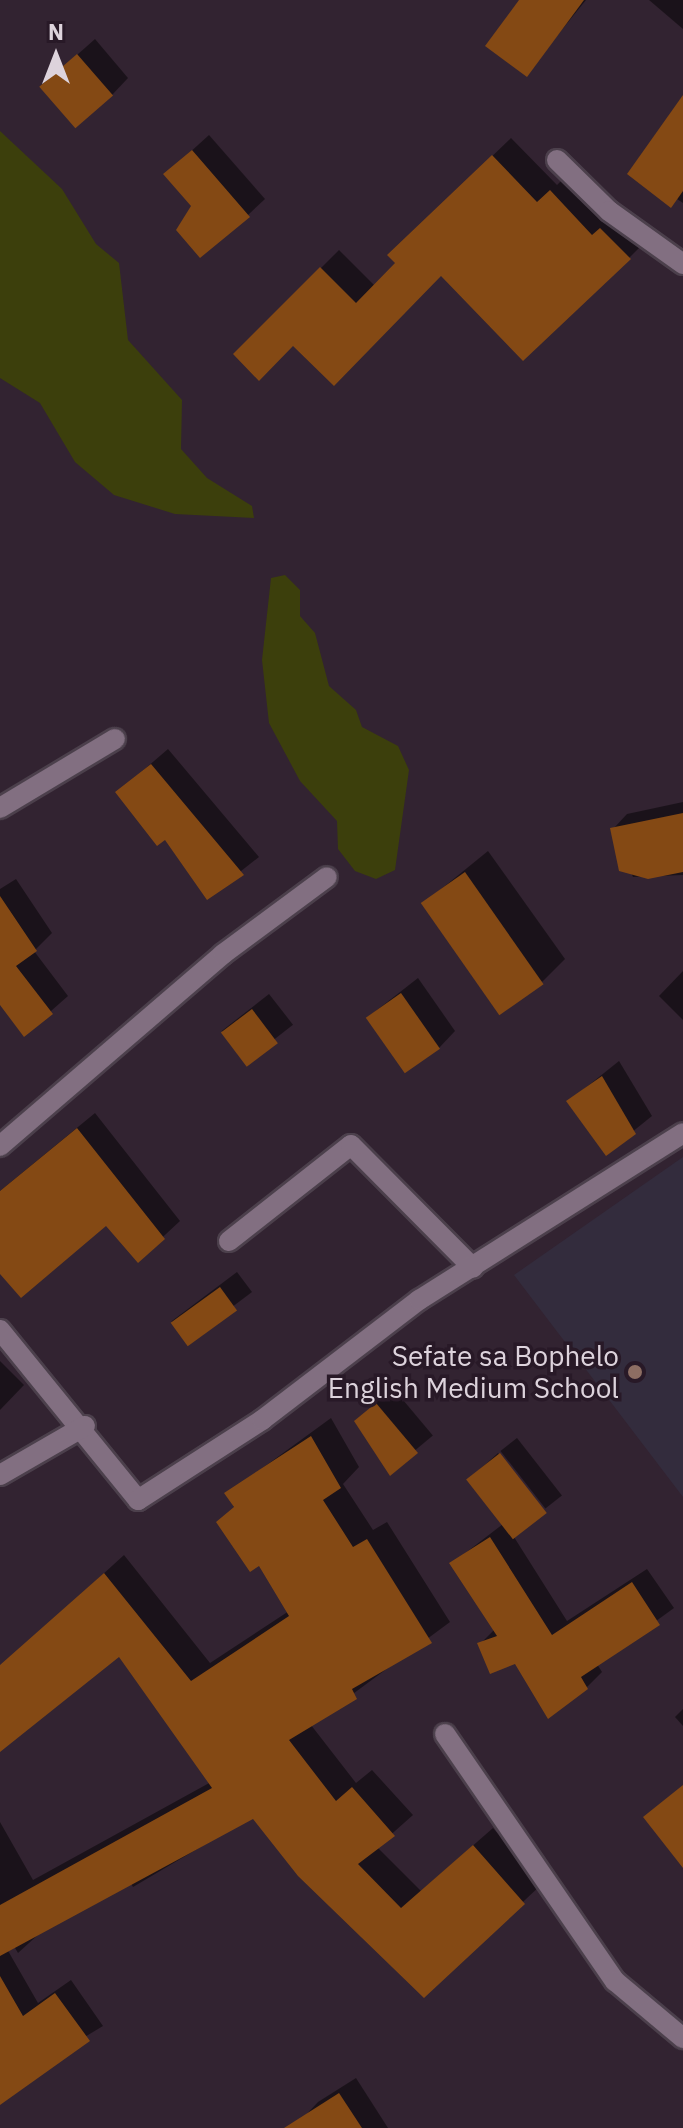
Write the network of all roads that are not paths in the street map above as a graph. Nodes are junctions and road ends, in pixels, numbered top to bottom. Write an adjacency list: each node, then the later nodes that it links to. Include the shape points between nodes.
1 (557, 160): 2 (street, via 609,211)
2 (683, 264)
3 (115, 739): 4 (street)
4 (0, 808)
5 (327, 877): 7 (street, via 223,954)
6 (683, 1133): 9 (street)
7 (0, 1146)
8 (229, 1241): 9 (street, via 351,1145)
9 (473, 1268): 11 (street, via 138,1500)
10 (0, 1330): 11 (street)
11 (85, 1426): 12 (street)
12 (0, 1475)
13 (445, 1734): 14 (street, via 615,1981)
14 (683, 2038)

